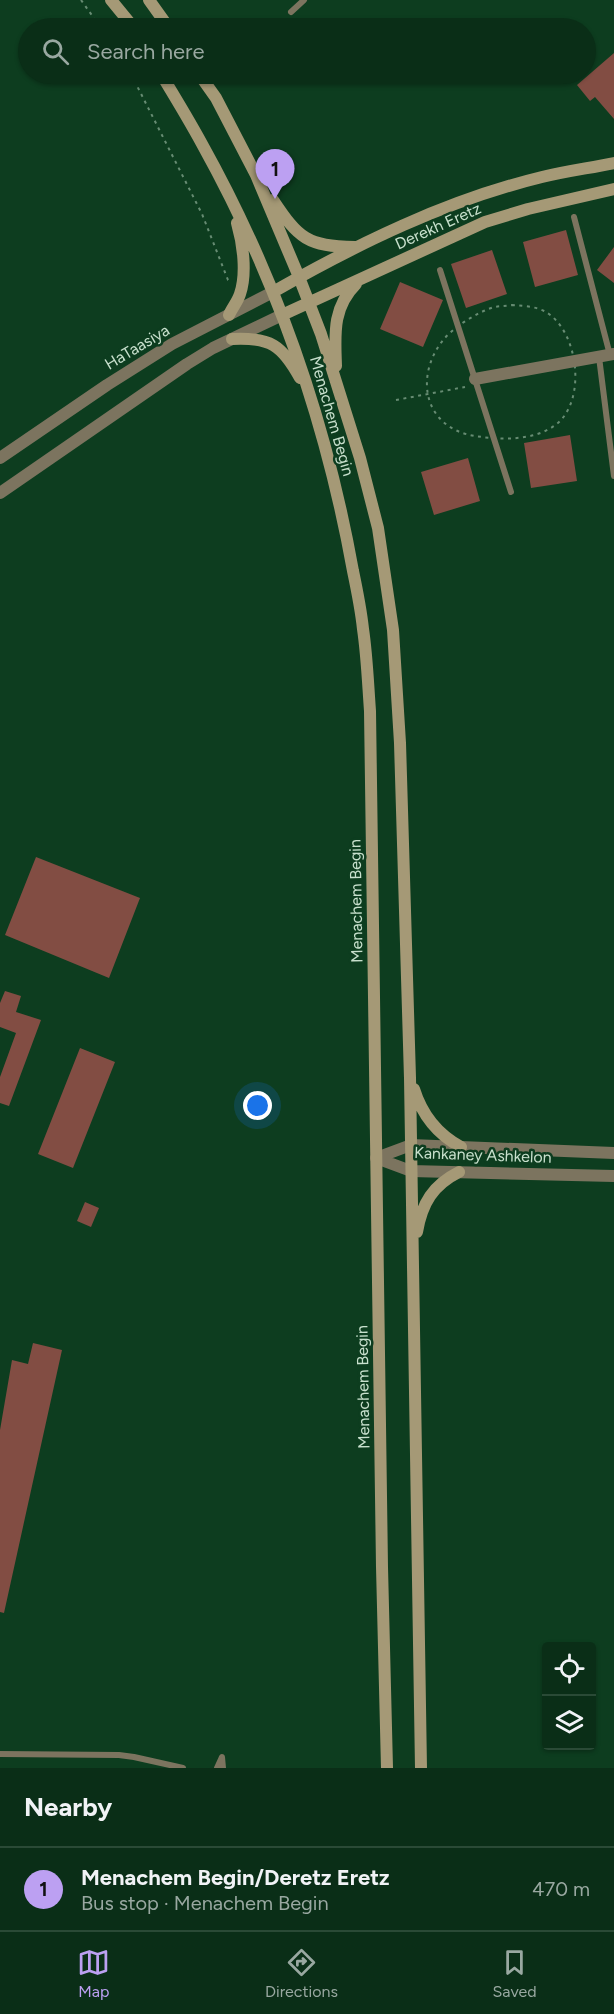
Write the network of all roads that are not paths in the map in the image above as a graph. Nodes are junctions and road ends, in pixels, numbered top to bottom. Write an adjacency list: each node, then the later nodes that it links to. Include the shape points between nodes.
1 (111, 0): 5 (main road)
2 (149, 0): 6 (main road)
3 (304, 0): 4 (lane)
4 (291, 12)
5 (126, 18)
6 (162, 18)
7 (167, 84): 12 (main road, Menachem Begin)
8 (207, 84): 10 (main road, Menachem Begin)
9 (614, 163): 14 (main road, Derekh Eretz, via 542,177 476,197)
10 (256, 175): 14 (main road, via 300,234 316,244); 16 (main road, Menachem Begin)
11 (614, 189): 17 (main road, Derekh Eretz, via 485,222)
12 (227, 191): 18 (main road, Menachem Begin); 20 (main road, via 240,233 243,273 240,294)
13 (574, 217): 23 (lane)
14 (357, 247): 16 (main road, Derekh Eretz)
15 (440, 270): 25 (lane)
16 (300, 277): 18 (main road, HaTaasiya); 19 (main road, Menachem Begin)
17 (364, 277): 19 (main road, Derekh Eretz); 24 (main road, via 345,297 337,319)
18 (273, 292): 20 (street, HaTaasiya); 21 (main road, Menachem Begin)
19 (310, 303): 21 (main road, Derekh Eretz); 24 (main road, Menachem Begin)
20 (229, 315): 27 (street, HaTaasiya, via 172,344)
21 (282, 315): 22 (street); 26 (main road, Menachem Begin)
22 (232, 339): 26 (main road, via 268,340 293,366); 30 (street, via 187,364)
23 (608, 355): 25 (street); 28 (lane)
24 (337, 382): 31 (main road, Menachem Begin, via 378,528 393,630)
25 (476, 382): 29 (lane)
26 (314, 405): 35 (main road, Menachem Begin, via 346,533 363,629 370,711)
27 (0, 458)
28 (614, 476)
29 (511, 492)
30 (0, 493)
31 (410, 1078): 32 (main road, Menachem Begin); 33 (main road, via 431,1122 445,1138)
32 (411, 1145): 33 (street, Kankaney Ashkelon); 35 (street, Kankaney Ashkelon); 36 (main road, Menachem Begin)
33 (461, 1147): 34 (street, Kankaney Ashkelon)
34 (614, 1153)
35 (376, 1158): 36 (street, Kankaney Ashkelon); 44 (main road, Menachem Begin)
36 (411, 1171): 37 (street, Kankaney Ashkelon); 39 (main road, Menachem Begin)
37 (459, 1172): 38 (street, Kankaney Ashkelon); 39 (main road, via 433,1190 424,1207)
38 (614, 1176)
39 (413, 1256): 45 (main road, Menachem Begin)
40 (0, 1754): 41 (lane, via 119,1755)
41 (183, 1768)
42 (217, 1768): 43 (lane, via 222,1753)
43 (223, 1768)
44 (387, 1768)
45 (421, 1768)

